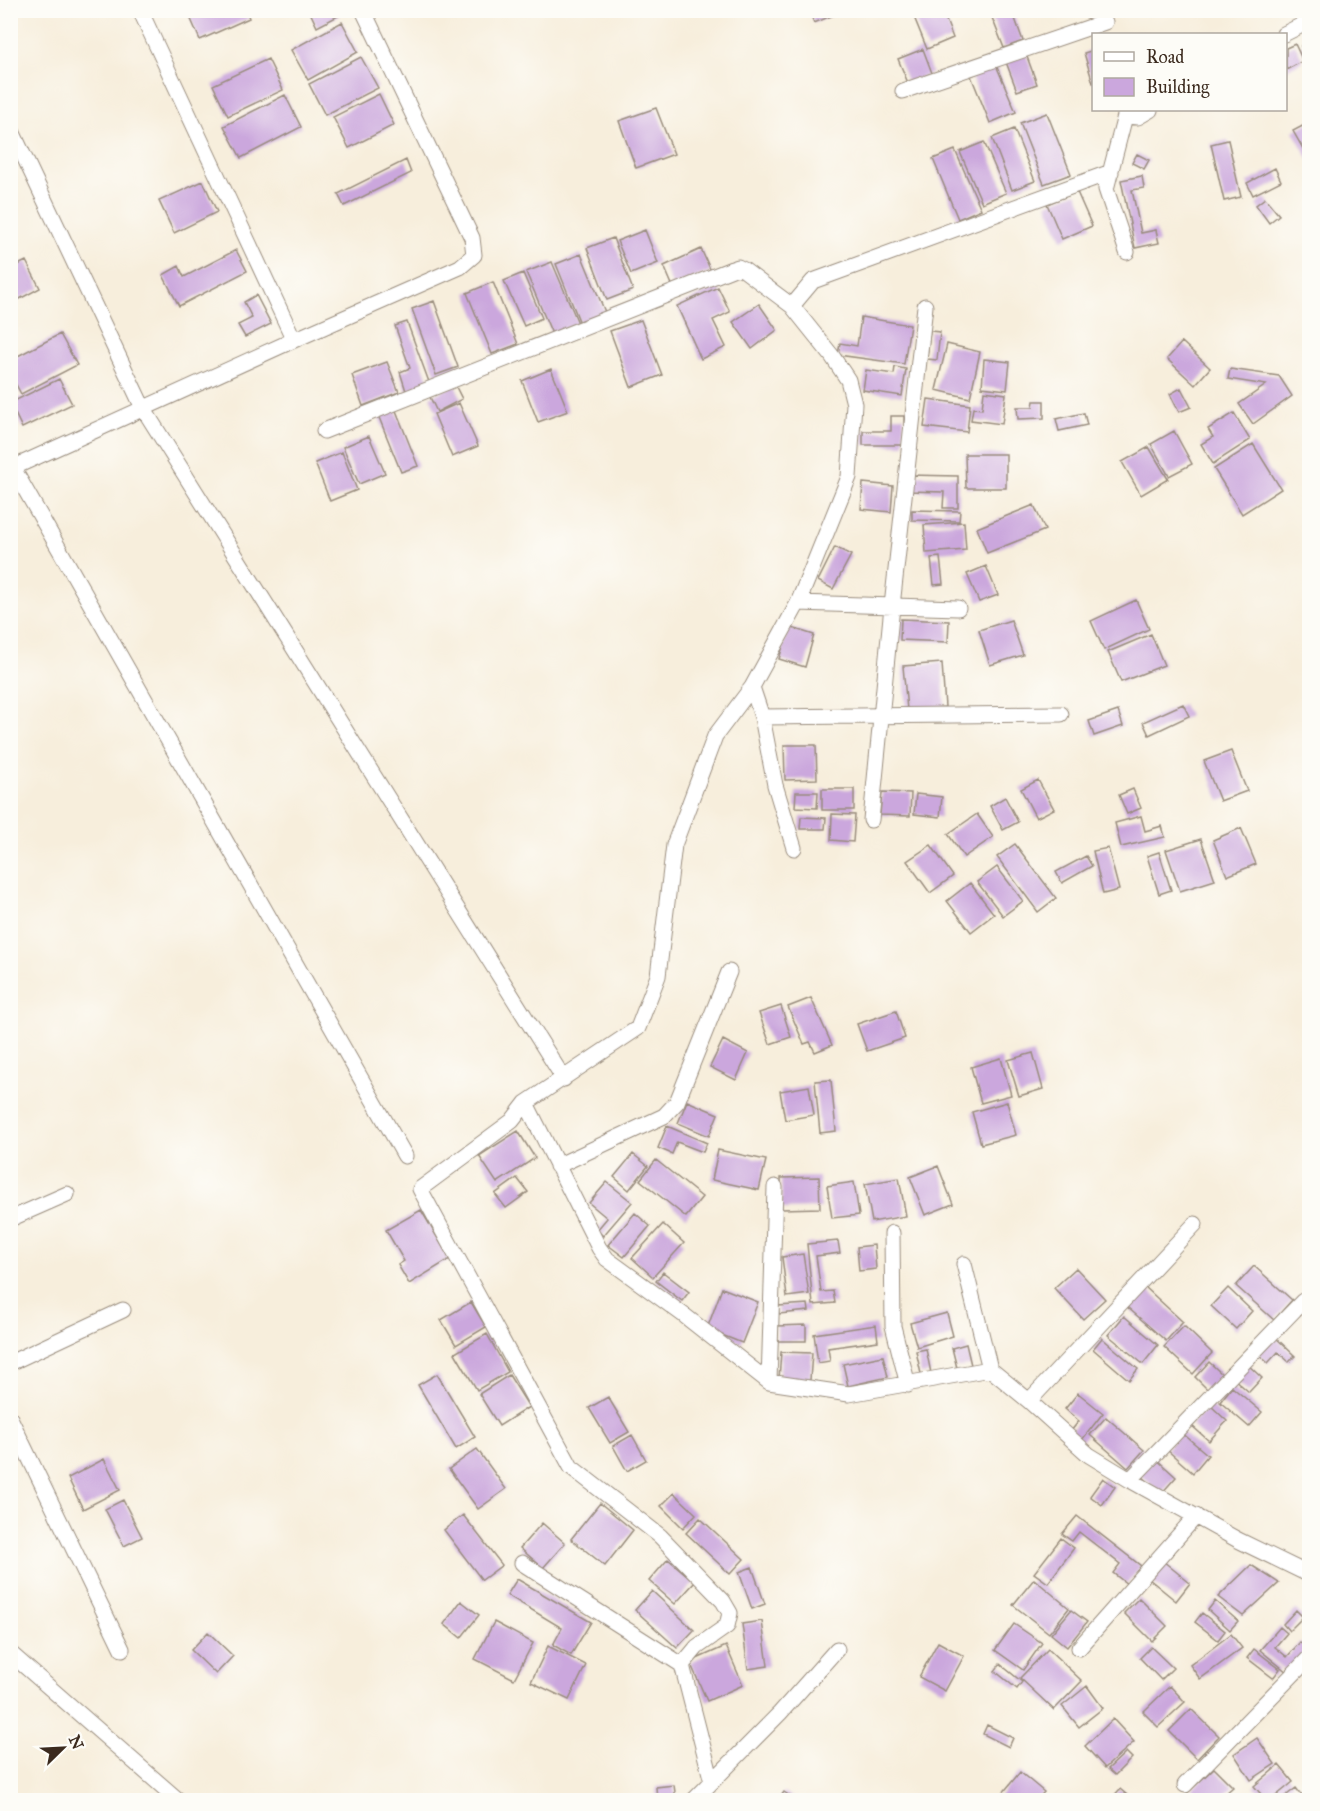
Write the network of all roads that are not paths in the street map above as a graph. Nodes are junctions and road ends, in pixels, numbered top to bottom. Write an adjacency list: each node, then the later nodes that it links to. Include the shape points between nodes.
1 (140, 10): 14 (street)
2 (363, 10): 14 (street, via 472,238 474,255 460,267)
3 (1310, 21): 5 (street)
4 (1104, 22): 6 (street)
5 (1286, 33)
6 (903, 91)
7 (1148, 111): 8 (street, via 1138,117)
8 (1125, 113): 10 (street)
9 (10, 127): 15 (street)
10 (1112, 172): 11 (street, via 1106,189); 12 (street, via 813,281)
11 (1127, 252)
12 (792, 306): 16 (street, via 738,267); 18 (street, via 848,380 854,405 849,477)
13 (925, 306): 19 (street)
14 (294, 340): 15 (street)
15 (143, 408): 17 (street); 28 (street)
16 (324, 431)
17 (12, 469): 30 (street)
18 (798, 603): 19 (street); 21 (street)
19 (892, 606): 20 (street); 23 (street)
20 (958, 608)
21 (752, 687): 24 (street); 28 (street, via 715,736 674,846 658,976 638,1029)
22 (1061, 714): 23 (street)
23 (881, 716): 24 (street); 25 (street)
24 (762, 717): 26 (street, via 775,785)
25 (871, 820)
26 (794, 848)
27 (729, 972): 31 (street, via 677,1102 663,1116)
28 (564, 1079): 29 (street)
29 (526, 1103): 31 (street); 55 (street, via 512,1121 420,1189 571,1467 660,1536 730,1613 727,1626 697,1647)
30 (405, 1156)
31 (557, 1166): 42 (street, via 607,1259)
32 (776, 1187): 42 (street)
33 (67, 1194): 34 (street)
34 (10, 1219)
35 (1195, 1224): 44 (street)
36 (892, 1233): 43 (street, via 893,1326)
37 (963, 1264): 41 (street)
38 (1303, 1301): 46 (street)
39 (123, 1310): 40 (street)
40 (10, 1363)
41 (990, 1369): 43 (street); 44 (street)
42 (769, 1382): 43 (street, via 849,1394)
43 (908, 1385)
44 (1029, 1401): 46 (street, via 1089,1455)
45 (10, 1418): 51 (street)
46 (1130, 1480): 47 (street)
47 (1196, 1516): 49 (street); 50 (street)
48 (522, 1563): 55 (street)
49 (1310, 1575)
50 (1079, 1648)
51 (122, 1649)
52 (837, 1649): 56 (street)
53 (10, 1653): 58 (street)
54 (1310, 1657): 57 (street)
55 (682, 1665): 56 (street)
56 (712, 1782): 59 (street)
57 (1185, 1785)
58 (178, 1800)
59 (694, 1800)

